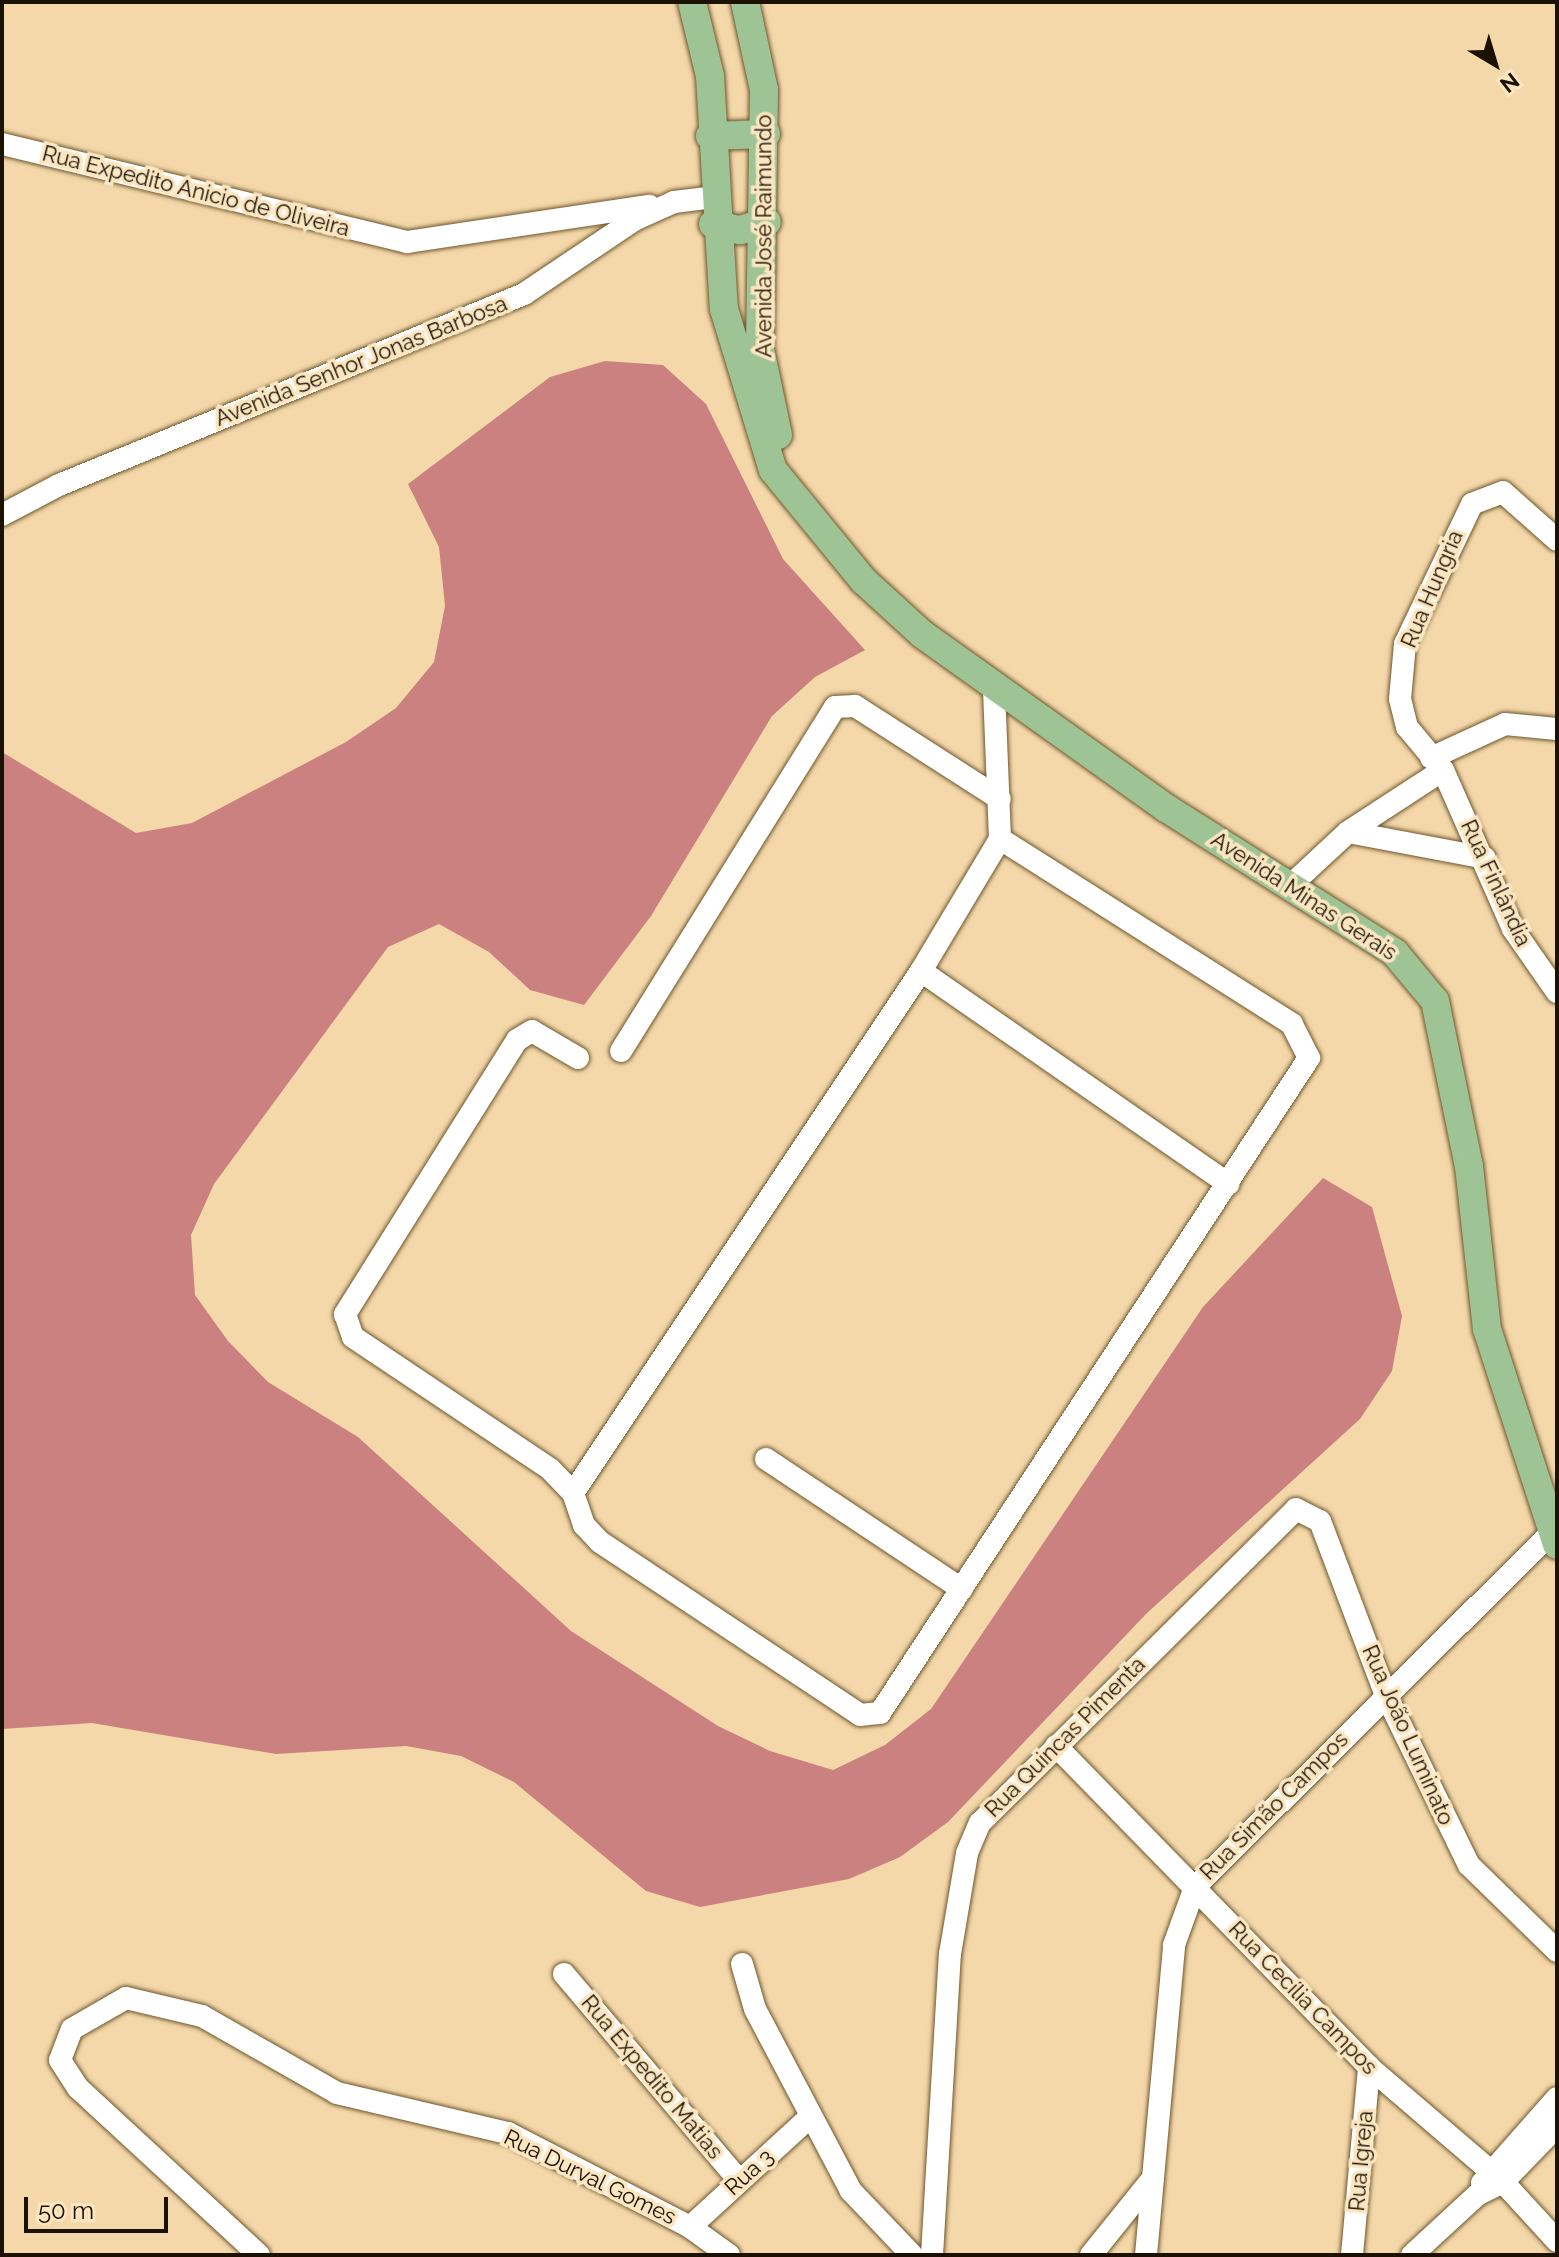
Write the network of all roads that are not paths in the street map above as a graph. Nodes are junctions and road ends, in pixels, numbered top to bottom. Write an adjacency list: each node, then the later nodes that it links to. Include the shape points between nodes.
1 (692, 2): 4 (main road, Avenida José Raimundo, via 710,76)
2 (745, 2): 3 (main road, Avenida José Raimundo)
3 (766, 134): 4 (main road); 8 (main road, Avenida José Raimundo)
4 (710, 136): 7 (main road, Avenida José Raimundo)
5 (2, 144): 6 (street, Rua Expedito Anicio de Oliveira, via 407,242)
6 (674, 202): 7 (street, Avenida Senhor Jonas Barbosa); 10 (street, Avenida Senhor Jonas Barbosa, via 524,294)
7 (713, 210): 8 (main road, via 740,230); 9 (main road, Avenida José Raimundo, via 724,309 759,438)
8 (767, 222): 9 (main road, Avenida José Raimundo, via 760,349 768,403)
9 (805, 511): 12 (main road, Avenida Minas Gerais, via 864,581)
10 (2, 515)
11 (1557, 540): 14 (street, Rua Hungria, via 1503,492 1472,504 1457,524 1405,644 1401,675 1407,727)
12 (994, 690): 15 (street); 19 (main road, Avenida Minas Gerais)
13 (1557, 729): 14 (street, via 1505,724)
14 (1437, 764): 16 (street); 18 (street, Rua Finlândia)
15 (1000, 799): 17 (street); 22 (street, via 855,706 835,707)
16 (1348, 832): 18 (street); 19 (street)
17 (1000, 839): 20 (street); 24 (street, via 1302,1035 1307,1067)
18 (1485, 858): 21 (street, Rua Finlândia, via 1513,929)
19 (1291, 885): 28 (main road, Avenida Minas Gerais, via 1395,953 1435,1001 1469,1166 1487,1329)
20 (921, 971): 24 (street); 26 (street)
21 (1557, 992)
22 (621, 1051)
23 (578, 1058): 26 (street, via 532,1031 517,1040 345,1314 361,1346 550,1469)
24 (1229, 1184): 29 (street)
25 (766, 1459): 29 (street)
26 (573, 1493): 29 (street, via 584,1525 600,1542 860,1715 888,1706)
27 (1290, 1512): 30 (street, Rua João Luminato, via 1306,1509 1320,1521); 31 (street, Rua Quincas Pimenta)
28 (1555, 1538): 30 (street, Rua Simão Campos)
29 (962, 1589)
30 (1385, 1693): 32 (street, Rua Simão Campos); 33 (street, Rua João Luminato, via 1469,1865)
31 (1056, 1746): 32 (street, Rua Cecília Campos); 48 (street, Rua Quincas Pimenta, via 1001,1794 967,1853 950,1954)
32 (1195, 1887): 36 (street, Rua Cecília Campos); 41 (street, Rua Simão Campos, via 1174,1945)
33 (1557, 1951)
34 (742, 1964): 38 (street, via 755,2009)
35 (564, 1974): 42 (street, Rua Expedito Matias)
36 (1369, 2067): 40 (street, Rua Cecília Campos); 51 (street, Rua Igreja)
37 (1557, 2098): 40 (street)
38 (809, 2118): 42 (street, Rua 3); 47 (street, via 851,2191)
39 (1557, 2126): 40 (street)
40 (1495, 2176): 44 (street, Rua Cecília Campos); 52 (street)
41 (1153, 2178): 49 (street); 50 (street, Rua Simão Campos)
42 (739, 2180): 43 (street, Rua 3)
43 (690, 2227): 45 (street, Rua Durval Gomes, via 508,2133 337,2093 202,2016 126,1998 72,2029 60,2060 78,2088); 46 (street, Rua Durval Gomes)
44 (1557, 2241)
45 (259, 2255)
46 (729, 2255)
47 (912, 2255)
48 (932, 2255)
49 (1091, 2255)
50 (1146, 2255)
51 (1352, 2255)
52 (1412, 2255)

